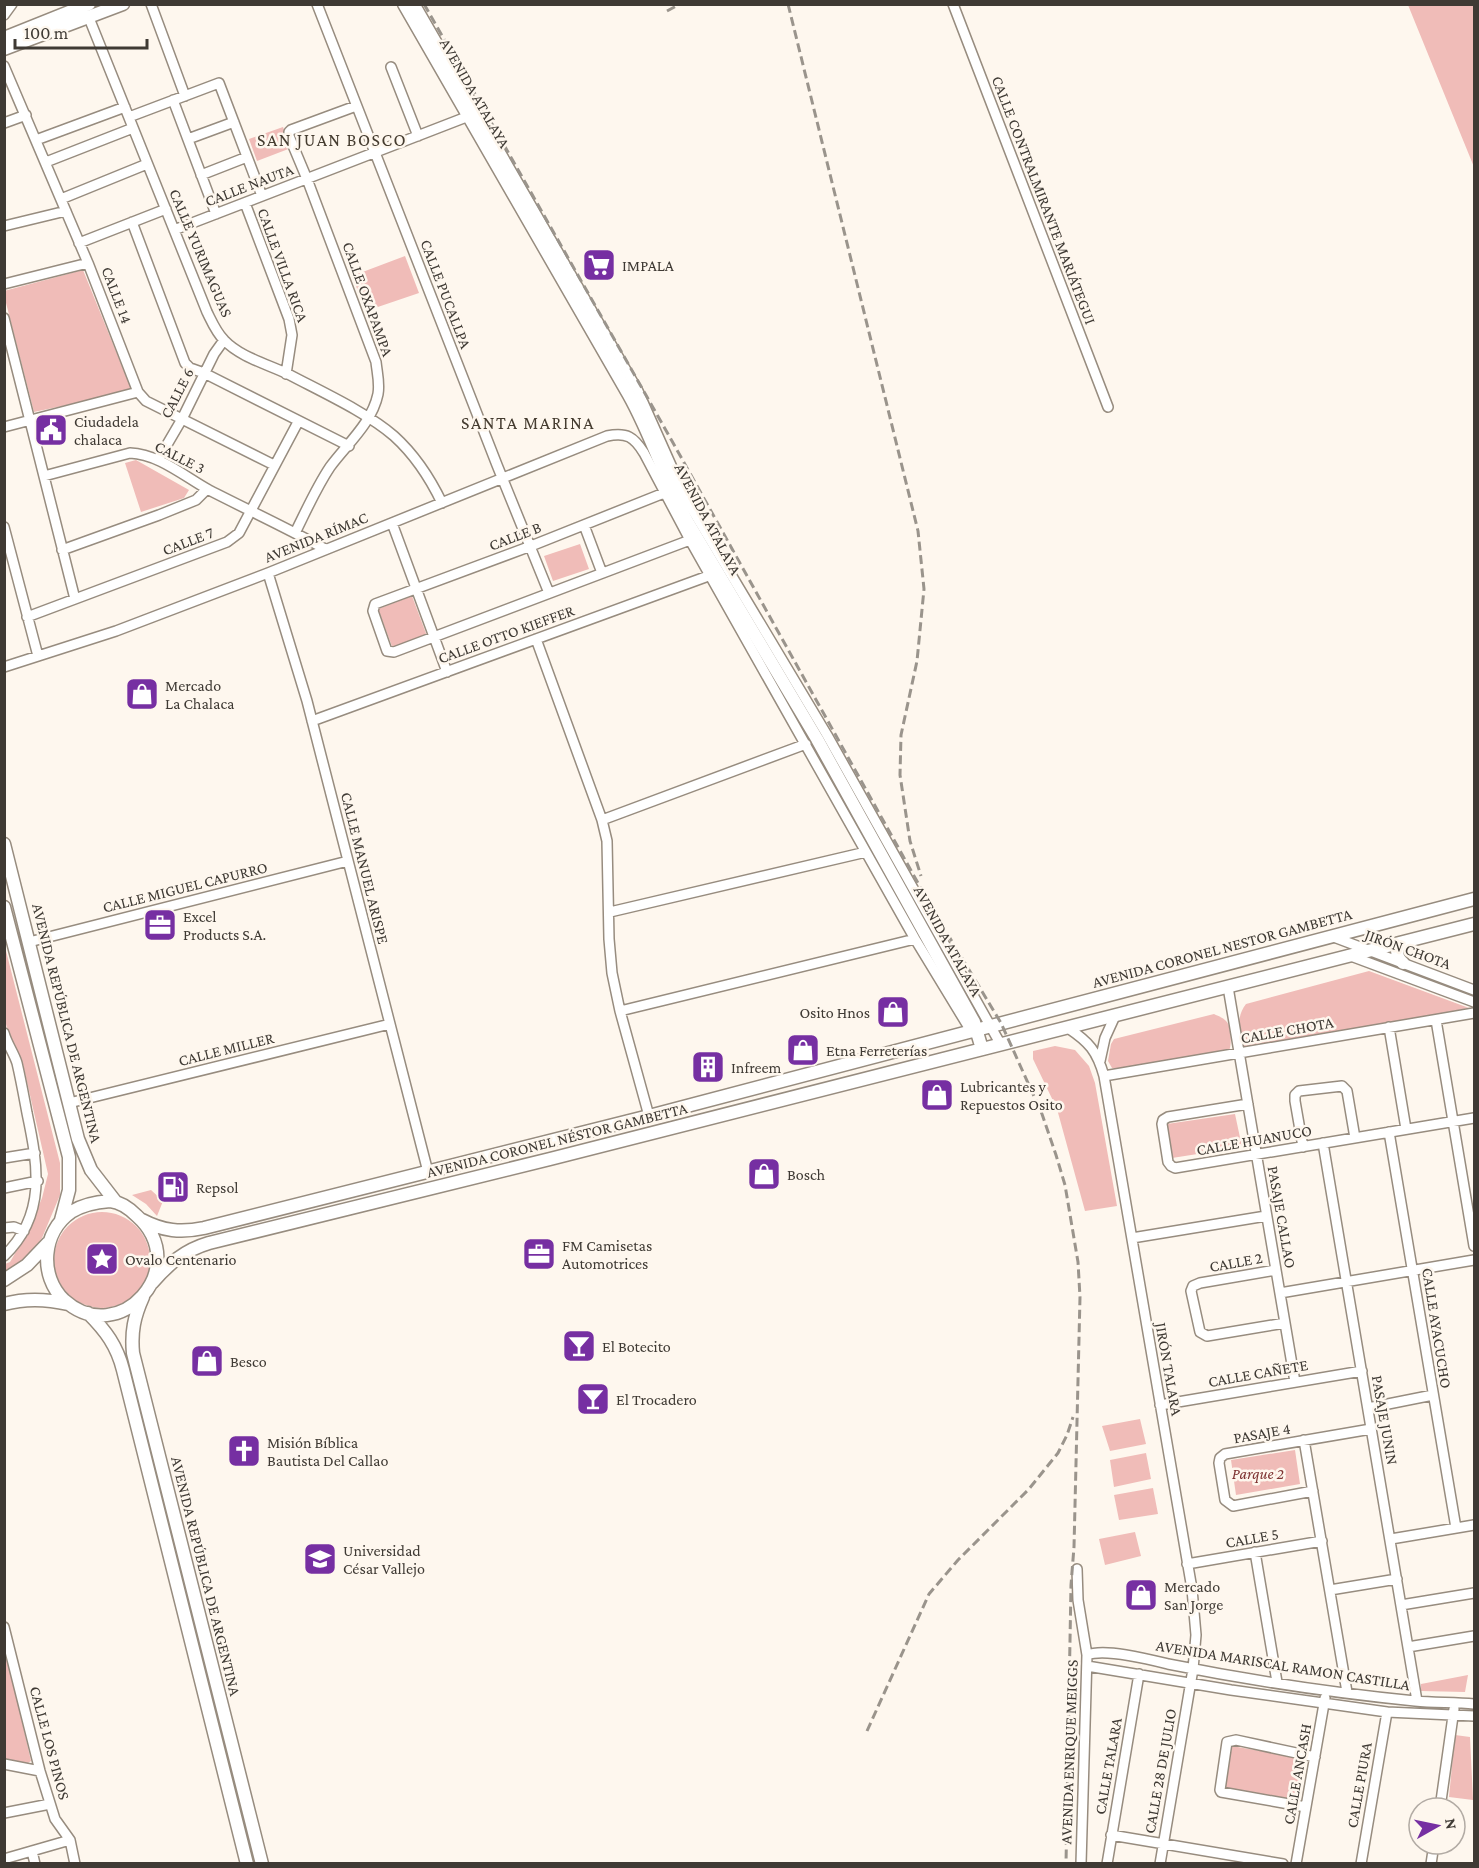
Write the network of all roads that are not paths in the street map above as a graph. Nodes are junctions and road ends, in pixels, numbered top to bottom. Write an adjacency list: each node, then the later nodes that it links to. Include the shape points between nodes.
1 (12, 4): 9 (street)
2 (90, 4): 11 (main road)
3 (123, 4): 10 (main road)
4 (150, 4): 15 (street)
5 (317, 4): 17 (street, CALLE PUCALLPA)
6 (404, 4): 20 (main road, AVENIDA ATALAYA)
7 (415, 4): 112 (street, AVENIDA ATALAYA, via 638,391 687,501 827,735)
8 (953, 4): 51 (street, CALLE CONTRALMIRANTE MARIÁTEGUI)
9 (4, 15)
10 (88, 18): 12 (main road); 18 (street, CALLE YURIMAGUAS)
11 (4, 38)
12 (4, 49)
13 (4, 66): 19 (street, CALLE 14)
14 (391, 67): 25 (street)
15 (185, 96): 16 (street); 22 (street, via 219,82)
16 (173, 100): 21 (street); 26 (street)
17 (356, 105): 28 (street, CALLE PUCALLPA); 33 (street, CALLE OXAPAMPA, via 289,132)
18 (125, 107): 21 (street, CALLE YURIMAGUAS); 27 (street)
19 (26, 116): 23 (street); 27 (street, CALLE 14)
20 (469, 116): 25 (street, CALLE NAUTA); 115 (main road, AVENIDA ATALAYA, via 639,413 687,521 817,739)
21 (129, 117): 24 (street, CALLE YURIMAGUAS)
22 (234, 122): 26 (street); 29 (street)
23 (4, 123)
24 (133, 128): 30 (street); 31 (street, CALLE YURIMAGUAS)
25 (418, 136): 28 (street, CALLE NAUTA)
26 (188, 139): 32 (street)
27 (36, 140): 30 (street, CALLE 14)
28 (375, 153): 33 (street, CALLE NAUTA); 62 (street, CALLE PUCALLPA)
29 (247, 157): 32 (street); 34 (street)
30 (45, 162): 35 (street, CALLE 14)
31 (147, 164): 35 (street); 37 (street, CALLE YURIMAGUAS)
32 (201, 175): 39 (street)
33 (307, 179): 34 (street, CALLE NAUTA); 52 (street, CALLE OXAPAMPA, via 376,362 378,396)
34 (262, 196): 36 (street, CALLE NAUTA)
35 (61, 199): 38 (street, CALLE 14)
36 (244, 203): 39 (street, CALLE NAUTA); 49 (street, CALLE VILLA RICA, via 289,319 292,335)
37 (166, 209): 40 (street); 42 (street, CALLE YURIMAGUAS)
38 (66, 211): 41 (street); 43 (street, CALLE 14)
39 (216, 214): 42 (street, CALLE NAUTA)
40 (132, 222): 43 (street); 48 (street, via 184,363)
41 (4, 226)
42 (174, 230): 47 (street, CALLE YURIMAGUAS, via 207,312)
43 (80, 243): 44 (street, CALLE 14)
44 (88, 263): 45 (street); 50 (street, CALLE 14)
45 (4, 284)
46 (4, 318): 54 (street)
47 (224, 340): 48 (street, CALLE 6); 49 (street, CALLE YURIMAGUAS, via 234,349)
48 (204, 373): 53 (street, CALLE 6); 55 (street)
49 (286, 374): 52 (street, CALLE YURIMAGUAS)
50 (138, 392): 53 (street, via 146,401); 54 (street)
51 (1108, 407)
52 (368, 417): 58 (street, CALLE OXAPAMPA); 65 (street, CALLE YURIMAGUAS, via 412,454)
53 (182, 419): 59 (street, CALLE 6); 60 (street)
54 (31, 421): 56 (street); 61 (street)
55 (298, 422): 58 (street); 60 (street, CALLE 7)
56 (4, 427)
57 (630, 436): 62 (street, AVENIDA RÍMAC, via 607,436); 64 (street, AVENIDA ATALAYA, via 644,453)
58 (349, 446): 70 (street, CALLE OXAPAMPA, via 321,482)
59 (158, 460): 61 (street, CALLE 3, via 130,453); 63 (street, CALLE 3)
60 (274, 465): 66 (street, CALLE 7)
61 (44, 476): 74 (street)
62 (503, 479): 65 (street, AVENIDA RÍMAC); 72 (street, CALLE PUCALLPA)
63 (207, 489): 66 (street, CALLE 3); 74 (street, via 196,500)
64 (664, 494): 68 (street, CALLE B); 71 (street, AVENIDA ATALAYA)
65 (442, 503): 67 (street, AVENIDA RÍMAC)
66 (251, 510): 70 (street, CALLE 3); 80 (street, CALLE 7, via 239,533 227,542)
67 (392, 523): 73 (street, AVENIDA RÍMAC); 78 (street)
68 (584, 525): 72 (street, CALLE B); 76 (street)
69 (4, 527): 81 (street)
70 (295, 533): 73 (street)
71 (690, 540): 76 (street); 77 (street, AVENIDA ATALAYA)
72 (531, 546): 78 (street, CALLE B); 79 (street, CALLE PUCALLPA)
73 (325, 549): 75 (street, AVENIDA RÍMAC)
74 (62, 550): 80 (street)
75 (268, 573): 84 (street, AVENIDA RÍMAC); 87 (street, CALLE MANUEL ARISPE)
76 (602, 573): 79 (street)
77 (711, 576): 83 (street, CALLE OTTO KIEFFER); 88 (street, AVENIDA ATALAYA)
78 (415, 588): 82 (street); 82 (street, CALLE B, via 375,604 373,610 387,651)
79 (549, 593): 82 (street)
80 (75, 599): 81 (street, CALLE 7)
81 (27, 617): 84 (street)
82 (434, 637): 86 (street)
83 (536, 639): 86 (street, CALLE OTTO KIEFFER); 89 (street)
84 (38, 656): 85 (street, AVENIDA RÍMAC)
85 (6, 666)
86 (447, 672): 87 (street, CALLE OTTO KIEFFER)
87 (312, 721): 92 (street, CALLE MANUEL ARISPE)
88 (806, 744): 89 (street); 91 (street, AVENIDA ATALAYA)
89 (602, 820): 95 (street, via 607,841)
90 (4, 844): 99 (main road, AVENIDA REPÚBLICA DE ARGENTINA)
91 (866, 852): 95 (street); 98 (street, AVENIDA ATALAYA)
92 (348, 861): 99 (street, CALLE MIGUEL CAPURRO); 111 (street, CALLE MANUEL ARISPE)
93 (1474, 899): 97 (main road, AVENIDA CORONEL NESTOR GAMBETTA)
94 (4, 907): 142 (main road, AVENIDA REPÚBLICA DE ARGENTINA, via 69,1157 69,1190)
95 (610, 912): 107 (street, via 612,973)
96 (1474, 924): 100 (main road)
97 (1331, 936): 101 (street, JIRÓN CHOTA); 112 (main road, AVENIDA CORONEL NESTOR GAMBETTA)
98 (915, 939): 107 (street); 115 (street, AVENIDA ATALAYA)
99 (29, 942): 123 (main road, AVENIDA REPÚBLICA DE ARGENTINA)
100 (1405, 942): 101 (main road); 103 (main road, via 1397,952)
101 (1368, 950): 102 (main road); 103 (street, JIRÓN CHOTA)
102 (1348, 955): 104 (main road); 106 (street, JIRÓN CHOTA)
103 (1403, 963): 105 (street, JIRÓN CHOTA)
104 (1228, 987): 109 (main road); 119 (street, PASAJE CALLAO)
105 (1474, 990)
106 (1474, 1002)
107 (620, 1011): 125 (street)
108 (1474, 1013): 110 (street, CALLE CHOTA)
109 (1115, 1016): 114 (main road); 121 (street, JIRÓN TALARA)
110 (1436, 1020): 113 (street, CALLE CHOTA); 127 (street)
111 (390, 1024): 123 (street, CALLE MILLER); 136 (street, CALLE MANUEL ARISPE)
112 (990, 1026): 115 (main road, AVENIDA CORONEL NESTOR GAMBETTA); 117 (street, AVENIDA ATALAYA)
113 (1389, 1027): 119 (street, CALLE CHOTA); 128 (street)
114 (1068, 1028): 117 (main road); 121 (street, JIRÓN TALARA, via 1087,1042)
115 (974, 1030): 118 (main road, AVENIDA ATALAYA); 125 (main road, AVENIDA CORONEL NÉSTOR GAMBETTA)
116 (4, 1033): 120 (street)
117 (1001, 1044): 118 (main road)
118 (982, 1049): 154 (main road, AVENIDA CORONEL NÉSTOR GAMBETTA, via 209,1243 180,1256)
119 (1239, 1053): 122 (street, CALLE CHOTA); 124 (street, PASAJE CALLAO)
120 (9, 1054): 133 (street)
121 (1100, 1060): 122 (street, JIRÓN TALARA)
122 (1104, 1076): 145 (street, JIRÓN TALARA)
123 (69, 1103): 139 (main road, AVENIDA REPÚBLICA DE ARGENTINA, via 84,1157)
124 (1248, 1104): 134 (street, PASAJE CALLAO); 134 (street, CALLE HUANUCO, via 1168,1117 1162,1124 1168,1162 1175,1168)
125 (649, 1116): 136 (main road, AVENIDA CORONEL NÉSTOR GAMBETTA)
126 (1474, 1118): 127 (street, CALLE HUANUCO)
127 (1453, 1121): 128 (street, CALLE HUANUCO); 147 (street)
128 (1406, 1129): 129 (street, CALLE HUANUCO)
129 (1389, 1132): 130 (street, CALLE HUANUCO); 151 (street, CALLE AYACUCHO)
130 (1355, 1138): 131 (street, CALLE HUANUCO); 132 (street, via 1347,1091 1342,1086 1299,1091 1295,1101)
131 (1323, 1143): 132 (street, CALLE HUANUCO); 153 (street, PASAJE JUNIN)
132 (1304, 1146): 134 (street, CALLE HUANUCO)
133 (35, 1153): 135 (street); 137 (street)
134 (1256, 1155): 140 (street, PASAJE CALLAO)
135 (4, 1158)
136 (428, 1172): 141 (main road, AVENIDA CORONEL NÉSTOR GAMBETTA, via 191,1231 163,1229)
137 (38, 1180): 138 (street); 144 (street, via 34,1208)
138 (4, 1188)
139 (115, 1202): 141 (main road); 142 (main road, via 80,1207)
140 (1266, 1216): 145 (street); 150 (street, PASAJE CALLAO)
141 (142, 1220): 154 (main road, via 156,1246 158,1259)
142 (60, 1222): 146 (main road)
143 (4, 1228): 144 (street)
144 (24, 1231): 148 (street)
145 (1132, 1238): 165 (street, JIRÓN TALARA)
146 (49, 1242): 152 (main road, via 33,1260); 158 (main road, via 48,1274)
147 (1474, 1246)
148 (4, 1256)
149 (1474, 1260): 151 (street)
150 (1276, 1270): 155 (street, PASAJE CALLAO); 160 (street, CALLE 2, via 1200,1283 1191,1292 1203,1335)
151 (1412, 1270): 153 (street); 164 (street, CALLE AYACUCHO)
152 (4, 1281)
153 (1347, 1281): 155 (street); 161 (street, PASAJE JUNIN)
154 (152, 1283): 156 (main road)
155 (1280, 1293): 160 (street, PASAJE CALLAO)
156 (143, 1297): 159 (main road, via 114,1314); 163 (main road, AVENIDA REPÚBLICA DE ARGENTINA, via 135,1315 132,1339)
157 (4, 1304): 158 (main road, via 37,1299)
158 (70, 1305): 159 (main road)
159 (88, 1313): 163 (main road, AVENIDA REPÚBLICA DE ARGENTINA, via 116,1348)
160 (1285, 1323): 162 (street, PASAJE CALLAO)
161 (1362, 1371): 162 (street, CALLE CAÑETE); 166 (street, PASAJE JUNIN)
162 (1294, 1382): 165 (street, CALLE CAÑETE)
163 (135, 1390): 169 (main road, AVENIDA REPÚBLICA DE ARGENTINA); 170 (main road, AVENIDA REPÚBLICA DE ARGENTINA)
164 (1433, 1395): 166 (street); 173 (street, CALLE AYACUCHO)
165 (1160, 1405): 179 (street, JIRÓN TALARA)
166 (1368, 1408): 167 (street, PASAJE JUNIN)
167 (1371, 1429): 168 (street, PASAJE 4); 174 (street, PASAJE JUNIN)
168 (1304, 1440): 171 (street); 171 (street, PASAJE 4, via 1225,1454 1219,1463 1225,1500 1233,1506)
169 (159, 1459): 170 (main road); 176 (main road, AVENIDA REPÚBLICA DE ARGENTINA)
170 (147, 1462): 177 (main road, AVENIDA REPÚBLICA DE ARGENTINA)
171 (1313, 1491): 175 (street)
172 (1474, 1525): 173 (street)
173 (1456, 1528): 174 (street)
174 (1391, 1539): 181 (street, PASAJE JUNIN)
175 (1322, 1541): 178 (street, CALLE 5); 182 (street)
176 (182, 1548): 177 (main road); 218 (main road, AVENIDA REPÚBLICA DE ARGENTINA)
177 (169, 1551): 217 (main road, AVENIDA REPÚBLICA DE ARGENTINA)
178 (1255, 1552): 179 (street, CALLE 5); 192 (street)
179 (1187, 1564): 190 (street, JIRÓN TALARA, via 1196,1635)
180 (1077, 1569): 188 (street, AVENIDA ENRIQUE MEIGGS)
181 (1397, 1579): 182 (street); 184 (street, PASAJE JUNIN)
182 (1330, 1590): 195 (street)
183 (1474, 1593): 184 (street)
184 (1401, 1605): 187 (street, PASAJE JUNIN)
185 (4, 1627): 205 (street, CALLE LOS PINOS)
186 (1474, 1636): 187 (street)
187 (1408, 1647): 196 (street, PASAJE JUNIN)
188 (1087, 1655): 189 (street, AVENIDA ENRIQUE MEIGGS); 190 (street, AVENIDA MARISCAL RAMON CASTILLA, via 1135,1657)
189 (1087, 1666): 191 (street, AVENIDA MARISCAL RAMON CASTILLA); 219 (street, AVENIDA ENRIQUE MEIGGS)
190 (1193, 1669): 192 (street, AVENIDA MARISCAL RAMON CASTILLA); 193 (street, JIRÓN TALARA)
191 (1139, 1674): 193 (street, AVENIDA MARISCAL RAMON CASTILLA); 210 (street, CALLE TALARA)
192 (1277, 1682): 194 (street, AVENIDA MARISCAL RAMON CASTILLA)
193 (1190, 1684): 198 (street, AVENIDA MARISCAL RAMON CASTILLA); 212 (street, CALLE 28 DE JULIO)
194 (1326, 1689): 195 (street, AVENIDA MARISCAL RAMON CASTILLA); 198 (street, CALLE ANCASH)
195 (1347, 1692): 196 (street, AVENIDA MARISCAL RAMON CASTILLA)
196 (1417, 1701): 197 (street, AVENIDA MARISCAL RAMON CASTILLA)
197 (1454, 1702): 199 (street, AVENIDA MARISCAL RAMON CASTILLA); 201 (street)
198 (1324, 1703): 200 (street, AVENIDA MARISCAL RAMON CASTILLA); 203 (street, CALLE ANCASH)
199 (1474, 1704)
200 (1387, 1712): 201 (street, AVENIDA MARISCAL RAMON CASTILLA); 224 (street, CALLE PIURA)
201 (1454, 1715): 202 (street, AVENIDA MARISCAL RAMON CASTILLA); 206 (street)
202 (1474, 1716)
203 (1315, 1757): 208 (street, CALLE ANCASH); 208 (street, via 1236,1740 1227,1742 1221,1792)
204 (4, 1764): 205 (street)
205 (40, 1771): 207 (street, CALLE LOS PINOS)
206 (1442, 1796)
207 (50, 1804): 209 (street); 211 (street, CALLE LOS PINOS, via 55,1820)
208 (1306, 1807): 223 (street, CALLE ANCASH)
209 (4, 1813)
210 (1112, 1835): 212 (street); 220 (street, CALLE TALARA)
211 (70, 1840): 213 (street); 216 (street, CALLE LOS PINOS)
212 (1163, 1844): 221 (street, CALLE 28 DE JULIO); 222 (street)
213 (32, 1851): 214 (street); 215 (street)
214 (4, 1859)
215 (35, 1863)
216 (75, 1863)
217 (247, 1863)
218 (262, 1863)
219 (1081, 1863)
220 (1107, 1863)
221 (1160, 1863)
222 (1283, 1863)
223 (1296, 1863)
224 (1360, 1863)

